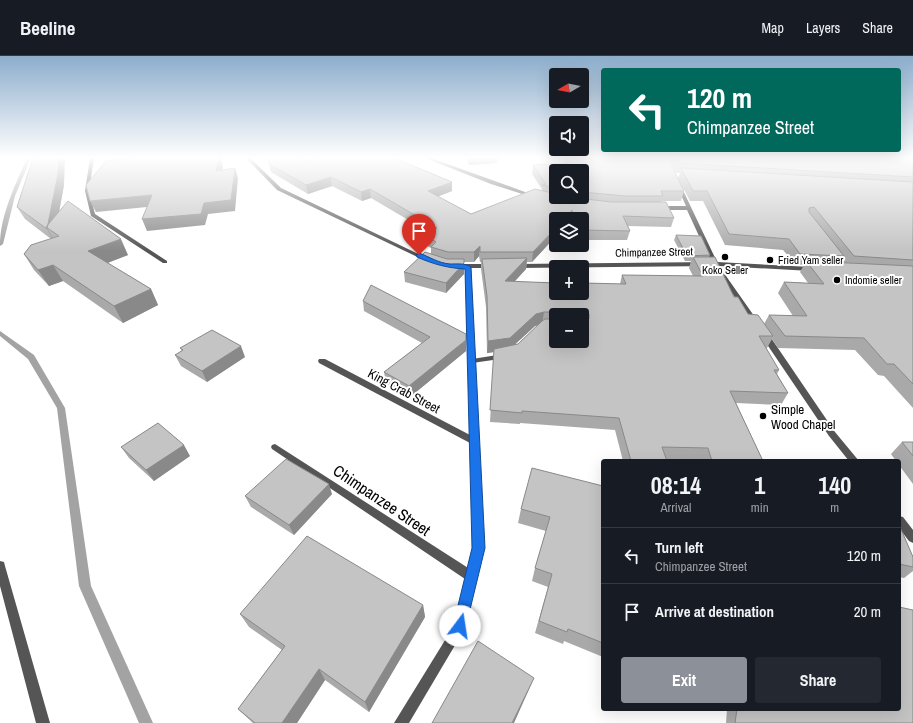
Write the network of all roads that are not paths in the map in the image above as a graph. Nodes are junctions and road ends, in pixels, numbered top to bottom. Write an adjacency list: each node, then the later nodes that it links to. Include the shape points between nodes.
1 (87, 189): 8 (street, via 93,215)
2 (279, 189): 9 (street)
3 (513, 189): 5 (street)
4 (680, 189): 7 (street)
5 (541, 198)
6 (651, 208): 7 (street)
7 (689, 208): 10 (street)
8 (165, 262)
9 (433, 262)
10 (715, 264): 13 (street, Chimpanzee Street); 15 (street, Chimpanzee Street); 21 (street, via 832,434)
11 (448, 266): 14 (street)
12 (500, 266): 14 (street)
13 (508, 266)
14 (468, 267): 17 (street)
15 (815, 269)
16 (513, 353): 17 (street)
17 (472, 361): 19 (street)
18 (322, 362): 19 (street, King Crab Street)
19 (475, 442): 25 (street, via 478,548)
20 (275, 447): 25 (street, Chimpanzee Street)
21 (852, 459)
22 (901, 523): 23 (street)
23 (913, 538)
24 (0, 566): 26 (street)
25 (472, 577): 27 (street, via 460,626)
26 (43, 723)
27 (401, 723)

